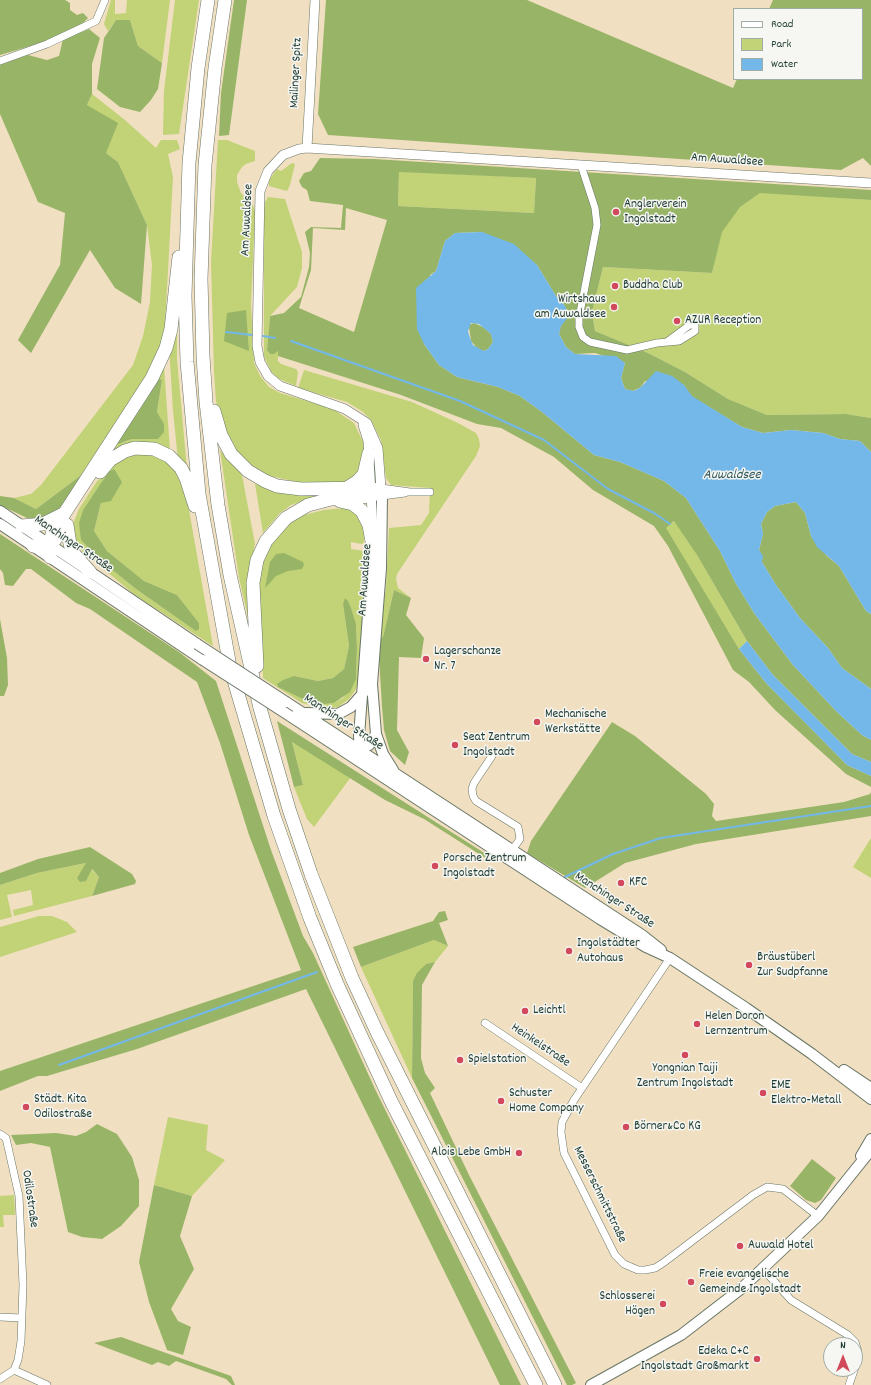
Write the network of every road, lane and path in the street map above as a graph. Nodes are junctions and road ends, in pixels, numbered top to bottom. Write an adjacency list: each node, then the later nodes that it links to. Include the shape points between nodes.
1 (105, 0): 5 (street, via 96,21 47,44)
2 (208, 0): 9 (highway, via 198,68)
3 (225, 0): 11 (highway, via 205,165 201,279)
4 (314, 0): 6 (street, Mailinger Spitz)
5 (0, 61)
6 (307, 148): 7 (street, Am Auwaldsee); 12 (street, Am Auwaldsee, via 289,152 276,161 261,184 258,355 268,376 280,386)
7 (581, 165): 8 (street, Am Auwaldsee); 10 (street, via 598,225 579,318 583,337 590,342 627,350 679,341 695,331)
8 (871, 183)
9 (188, 198): 19 (highway, via 166,348 152,378); 25 (highway, via 185,296 187,362 193,435)
10 (693, 324)
11 (203, 356): 14 (highway, via 218,425 225,444 238,463 256,477 278,486 301,489); 29 (highway, via 218,505 230,575)
12 (354, 413): 13 (street, Am Auwaldsee, via 366,432); 15 (street, Am Auwaldsee, via 367,423 378,448)
13 (369, 452): 14 (highway, via 364,474); 15 (street, Am Auwaldsee)
14 (348, 488): 15 (highway)
15 (377, 492): 16 (street); 17 (highway); 24 (street, Am Auwaldsee); 31 (main road, Am Auwaldsee, via 380,581 372,684)
16 (430, 492)
17 (322, 500): 24 (highway, via 348,503 362,511 369,525); 29 (highway, via 300,508 280,524 266,541 257,560 253,600)
18 (0, 511): 21 (main road, Manchinger Straße)
19 (65, 520): 21 (highway); 22 (highway, via 53,531); 25 (highway, via 110,460 135,448 154,449 181,468); 27 (highway, via 74,554)
20 (0, 524): 23 (main road, Manchinger Straße)
21 (22, 526): 22 (main road, Manchinger Straße)
22 (49, 544): 23 (highway); 26 (highway); 27 (main road, Manchinger Straße)
23 (33, 546): 26 (main road, Manchinger Straße)
24 (373, 547): 28 (main road, Am Auwaldsee)
25 (208, 548): 55 (highway, via 230,667 274,816 310,918 368,1052)
26 (50, 557): 33 (main road, Manchinger Straße, bridge, via 203,660)
27 (90, 572): 30 (main road, Manchinger Straße, bridge)
28 (364, 692): 30 (main road, via 351,707 338,714); 32 (main road, Am Auwaldsee)
29 (260, 708): 56 (highway, via 311,874 352,978)
30 (304, 713): 32 (main road, Manchinger Straße)
31 (376, 734): 32 (main road, via 369,745); 36 (main road, Am Auwaldsee)
32 (360, 749): 33 (main road); 35 (main road, Am Auwaldsee); 36 (main road, Manchinger Straße)
33 (344, 750): 35 (main road, Manchinger Straße)
34 (492, 756): 37 (street, via 474,783 473,796 476,802 518,827 520,839)
35 (362, 763): 37 (main road, Manchinger Straße)
36 (394, 772): 37 (main road, Manchinger Straße)
37 (509, 854): 38 (main road, Manchinger Straße, via 642,935)
38 (670, 958): 40 (main road, Manchinger Straße); 41 (street, Messerschmittstraße)
39 (485, 1023): 41 (street, Heinkelstraße)
40 (812, 1054): 42 (main road, Manchinger Straße); 43 (main road, Manchinger Straße)
41 (582, 1088): 48 (street, Messerschmittstraße, via 562,1122 561,1142 615,1256 624,1264 645,1270 664,1263 767,1187 783,1189)
42 (871, 1088)
43 (871, 1099)
44 (0, 1134): 51 (street, Odilostraße, via 6,1138 19,1196 22,1243)
45 (871, 1138): 47 (main road)
46 (871, 1150): 47 (main road)
47 (848, 1180): 48 (main road)
48 (818, 1216): 49 (main road)
49 (763, 1269): 57 (main road, via 681,1335); 58 (street, via 791,1300 848,1335 855,1342 858,1359)
50 (0, 1317): 51 (street)
51 (21, 1318): 52 (street, Odilostraße, via 21,1341)
52 (14, 1370): 53 (street); 54 (street)
53 (0, 1379)
54 (47, 1385)
55 (536, 1385)
56 (555, 1385)
57 (591, 1385)
58 (849, 1385)

